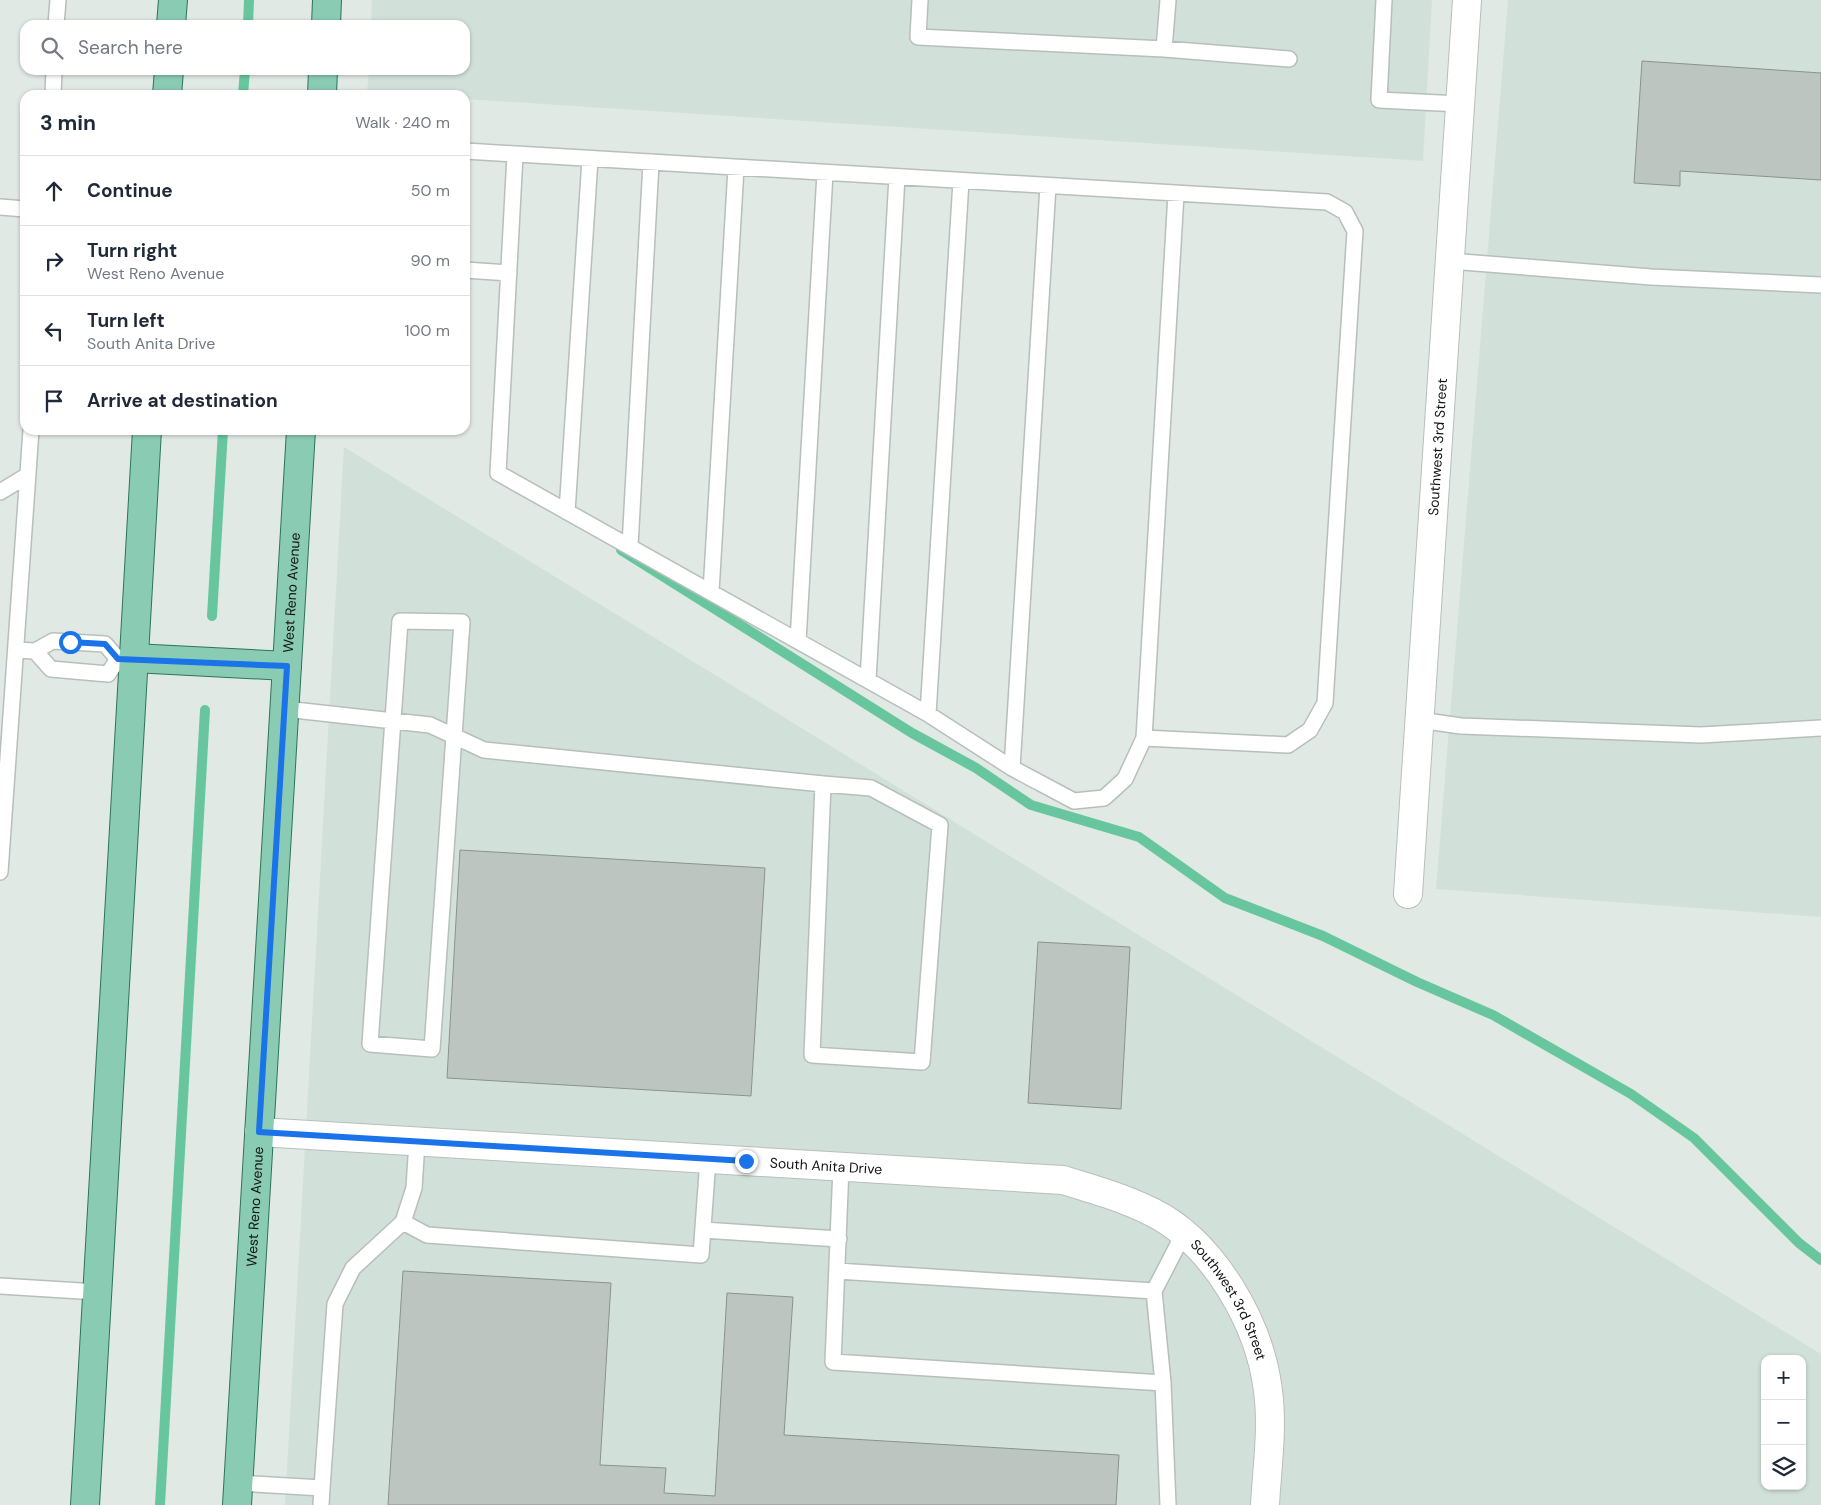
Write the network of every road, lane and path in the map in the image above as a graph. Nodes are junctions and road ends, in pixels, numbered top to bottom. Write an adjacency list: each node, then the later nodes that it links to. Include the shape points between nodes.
1 (58, 0): 8 (lane)
2 (173, 0): 9 (main road)
3 (327, 0): 10 (main road)
4 (920, 0): 11 (lane, via 918,37)
5 (1168, 0): 11 (lane)
6 (1384, 0): 19 (lane, via 1379,100)
7 (1467, 0): 19 (street, Southwest 3rd Street)
8 (56, 20)
9 (171, 20)
10 (326, 20)
11 (1164, 49): 12 (lane)
12 (1289, 59)
13 (54, 75): 16 (lane)
14 (169, 75): 17 (main road)
15 (323, 75): 18 (main road)
16 (52, 90)
17 (167, 90)
18 (322, 90)
19 (1460, 104): 32 (street, Southwest 3rd Street)
20 (470, 152): 21 (lane)
21 (516, 154): 22 (lane); 34 (lane)
22 (590, 159): 23 (lane); 41 (lane)
23 (651, 163): 24 (lane); 42 (lane)
24 (736, 168): 25 (lane); 43 (lane)
25 (825, 173): 26 (lane); 44 (lane)
26 (897, 177): 27 (lane); 49 (lane)
27 (961, 181): 28 (lane); 51 (lane)
28 (1048, 186): 29 (lane); 57 (lane)
29 (1176, 194): 56 (lane); 56 (lane, via 1327,202 1345,212 1355,231 1325,704 1310,730 1288,745)
30 (0, 207): 31 (lane)
31 (20, 209)
32 (1450, 260): 35 (lane, via 1651,277); 52 (street, Southwest 3rd Street)
33 (470, 270): 34 (lane)
34 (509, 272): 41 (lane, via 498,473)
35 (1821, 285)
36 (31, 435): 39 (lane)
37 (147, 435): 47 (main road)
38 (301, 435): 48 (main road, West Reno Avenue)
39 (28, 475): 40 (lane); 45 (lane)
40 (0, 492)
41 (567, 512): 42 (lane)
42 (630, 546): 43 (lane)
43 (711, 592): 44 (lane)
44 (798, 641): 49 (lane)
45 (16, 650): 46 (lane); 59 (lane)
46 (35, 651): 47 (lane, via 53,641 105,644); 47 (lane, via 51,669 108,674)
47 (126, 658): 48 (main road); 73 (main road)
48 (287, 666): 50 (main road, West Reno Avenue)
49 (868, 680): 51 (lane)
50 (285, 709): 53 (lane); 62 (main road, West Reno Avenue)
51 (928, 714): 57 (lane)
52 (1419, 720): 54 (lane, via 1461,726 1701,735); 61 (street, Southwest 3rd Street)
53 (391, 721): 55 (lane, via 430,725); 55 (lane, via 400,621 462,622); 55 (lane, via 370,1044 432,1049)
54 (1821, 728)
55 (453, 734): 58 (lane, via 484,750)
56 (1144, 738): 57 (lane, via 1125,780 1104,798 1074,801)
57 (1012, 768)
58 (824, 784): 58 (lane, via 871,788 940,825 922,1062 812,1056)
59 (2, 826): 60 (lane)
60 (0, 872)
61 (1408, 894)
62 (259, 1132): 63 (street, South Anita Drive); 77 (main road, West Reno Avenue)
63 (417, 1142): 64 (street, South Anita Drive); 67 (lane, via 414,1188)
64 (708, 1159): 65 (street, South Anita Drive); 68 (lane)
65 (842, 1166): 66 (street, South Anita Drive); 70 (lane)
66 (1063, 1180): 69 (street, Southwest 3rd Street, via 1153,1213)
67 (403, 1222): 68 (lane, via 427,1235 701,1255); 76 (lane, via 352,1268 335,1304)
68 (703, 1230): 70 (lane)
69 (1184, 1233): 74 (lane); 81 (street, Southwest 3rd Street, via 1212,1261 1232,1292 1248,1320 1258,1349 1268,1391)
70 (839, 1239): 71 (lane)
71 (837, 1271): 74 (lane); 75 (lane, via 833,1362)
72 (0, 1286): 73 (lane)
73 (97, 1292): 78 (main road)
74 (1154, 1292): 75 (lane)
75 (1163, 1383): 80 (lane)
76 (322, 1488): 77 (lane); 79 (lane)
77 (238, 1494)
78 (85, 1505)
79 (321, 1505)
80 (1168, 1505)
81 (1265, 1505)

